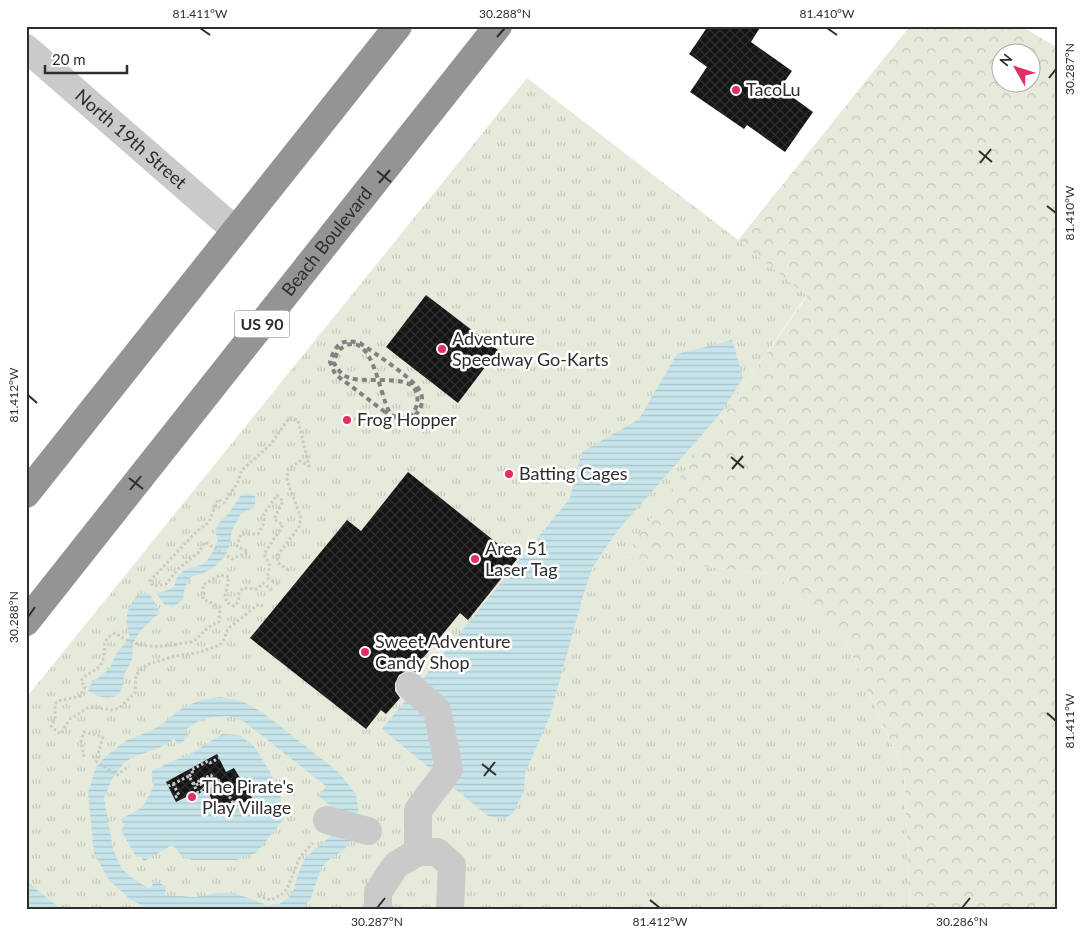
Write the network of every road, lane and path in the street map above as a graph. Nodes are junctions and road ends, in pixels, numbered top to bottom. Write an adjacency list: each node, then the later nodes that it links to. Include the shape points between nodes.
1 (398, 26): 4 (highway)
2 (498, 26): 10 (highway, Beach Boulevard / US 90)
3 (26, 48): 4 (street, North 19th Street)
4 (235, 230): 5 (highway)
5 (26, 494)
6 (288, 570): 7 (path, via 278,563 277,556 299,527 301,518 287,480 288,469 300,461 308,466 298,420 289,418 271,444 241,471 238,482 224,503 218,499 209,522 150,581 153,586 166,584 205,542 232,559 248,552 237,546 241,534 258,534 264,523 264,514 277,495 283,501 274,519 283,525 264,554 270,566 267,578)
7 (278, 584)
8 (273, 591): 9 (path, via 263,583 257,589 243,588 234,606 227,603 225,596 229,577 220,575 203,585 203,599 220,607 219,622 209,625 191,642 158,648 137,644 115,633 108,637 97,669 81,681 85,687 81,696 55,704 55,719 51,726 60,734 70,719 89,707 119,708 135,692 136,676 146,665 220,645 230,627 254,607)
9 (262, 606)
10 (26, 622)
11 (410, 686): 28 (street, via 437,710 449,770 418,810)
12 (84, 756): 14 (path, via 81,742 84,732 103,736 97,762 117,775)
13 (219, 758): 15 (path, via 191,770 193,773)
14 (129, 766)
15 (187, 776): 17 (path); 18 (path)
16 (220, 780): 18 (path, via 198,793)
17 (173, 784): 19 (path); 21 (path, via 179,795)
18 (194, 785): 18 (path, via 200,783 203,789 215,782 211,775)
19 (168, 786)
20 (227, 792): 22 (path)
21 (174, 798)
22 (233, 803): 23 (path, via 238,800); 24 (path); 25 (path)
23 (241, 804)
24 (217, 812)
25 (238, 814)
26 (321, 830): 27 (street); 29 (path, via 300,857 287,889 271,900)
27 (368, 831)
28 (418, 852): 30 (street, via 396,865 378,892); 31 (street, via 436,852 452,865)
29 (258, 896)
30 (378, 909)
31 (450, 909)

